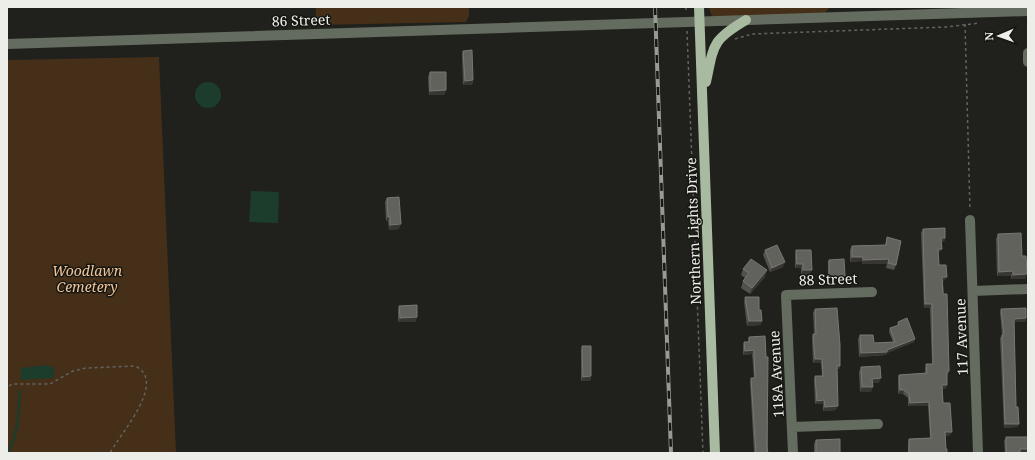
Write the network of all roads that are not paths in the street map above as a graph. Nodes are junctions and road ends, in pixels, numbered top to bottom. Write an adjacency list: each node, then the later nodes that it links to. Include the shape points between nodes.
1 (700, 7): 4 (main road, Northern Lights Drive)
2 (1028, 11): 3 (street, 86 Street)
3 (746, 20): 4 (street, 86 Street); 8 (main road, via 725,32 715,45)
4 (700, 22): 5 (street, 86 Street); 8 (main road, Northern Lights Drive)
5 (7, 44)
6 (1028, 53): 7 (street)
7 (1028, 62)
8 (702, 100): 16 (main road, Northern Lights Drive)
9 (970, 220): 11 (street, 117 Avenue)
10 (1028, 289): 11 (street)
11 (973, 291): 18 (street, 117 Avenue)
12 (872, 292): 13 (street, 88 Street)
13 (786, 294): 15 (street, 118A Avenue)
14 (878, 424): 15 (street)
15 (792, 427): 17 (street, 118A Avenue)
16 (715, 453)
17 (793, 453)
18 (978, 453)

